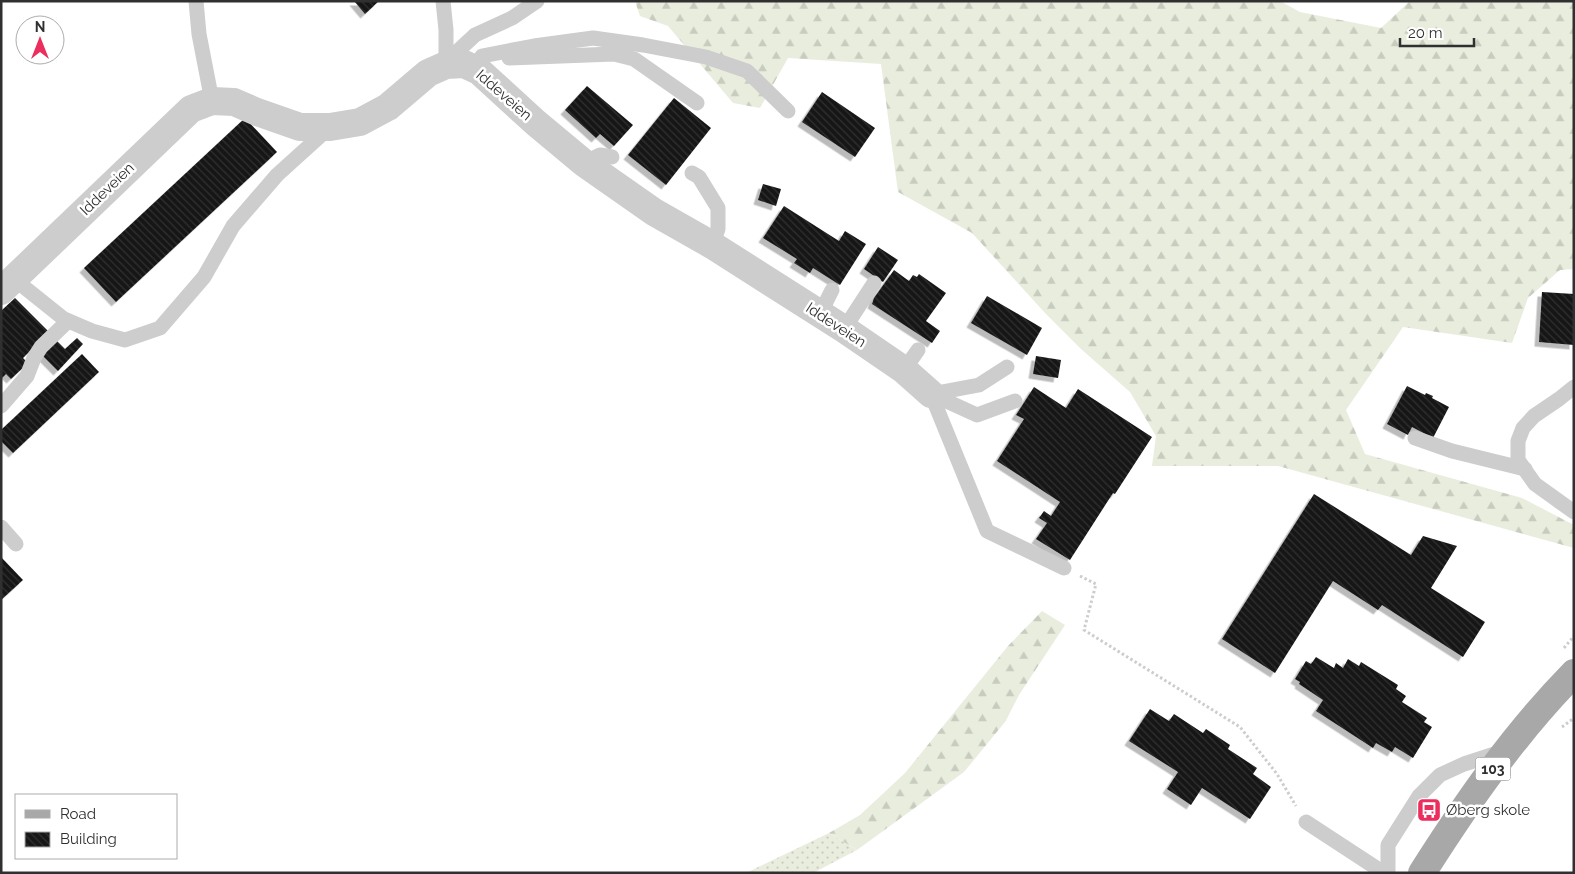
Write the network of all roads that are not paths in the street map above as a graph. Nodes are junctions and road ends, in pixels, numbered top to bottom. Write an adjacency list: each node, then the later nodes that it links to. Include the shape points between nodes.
1 (196, 1): 5 (lane, via 198,34)
2 (443, 1): 4 (lane, via 446,30)
3 (537, 1): 4 (lane, via 512,18 476,34)
4 (460, 62): 6 (lane, via 614,54 634,59); 7 (lane, via 534,46 593,38 652,46 706,57 746,71); 8 (street, Iddeveien, via 428,73 388,107 360,122); 10 (street, Iddeveien, via 479,70)
5 (212, 101): 8 (street, Iddeveien, via 234,102 300,127); 14 (street, Iddeveien, via 191,109)
6 (697, 103)
7 (788, 112)
8 (330, 127): 17 (lane, via 277,174 234,226 204,276 160,328 125,340)
9 (612, 157): 10 (lane, via 600,155)
10 (584, 163): 12 (street, Iddeveien, via 654,212)
11 (692, 173): 12 (lane, via 699,177 718,208 718,229)
12 (712, 245): 16 (street, Iddeveien)
13 (874, 283): 18 (lane)
14 (8, 285): 17 (lane)
15 (832, 290): 16 (lane)
16 (820, 314): 18 (street, Iddeveien)
17 (68, 321): 23 (lane, via 41,347 27,376)
18 (844, 329): 21 (street, Iddeveien, via 911,360)
19 (1007, 367): 21 (lane, via 979,385)
20 (1574, 388): 25 (lane, via 1534,416 1523,428 1518,441 1518,460)
21 (931, 394): 22 (lane, via 977,415); 29 (lane, via 987,531)
22 (1016, 401)
23 (1, 406)
24 (1415, 438): 25 (lane)
25 (1525, 469): 26 (lane, via 1535,484)
26 (1574, 512)
27 (1, 527): 28 (lane)
28 (16, 544)
29 (1064, 568)
30 (1570, 681): 31 (main road, 103)
31 (1506, 750): 33 (lane, via 1440,775 1418,796 1388,845); 34 (main road, 103)
32 (1306, 822): 33 (lane)
33 (1386, 873)
34 (1422, 873)

